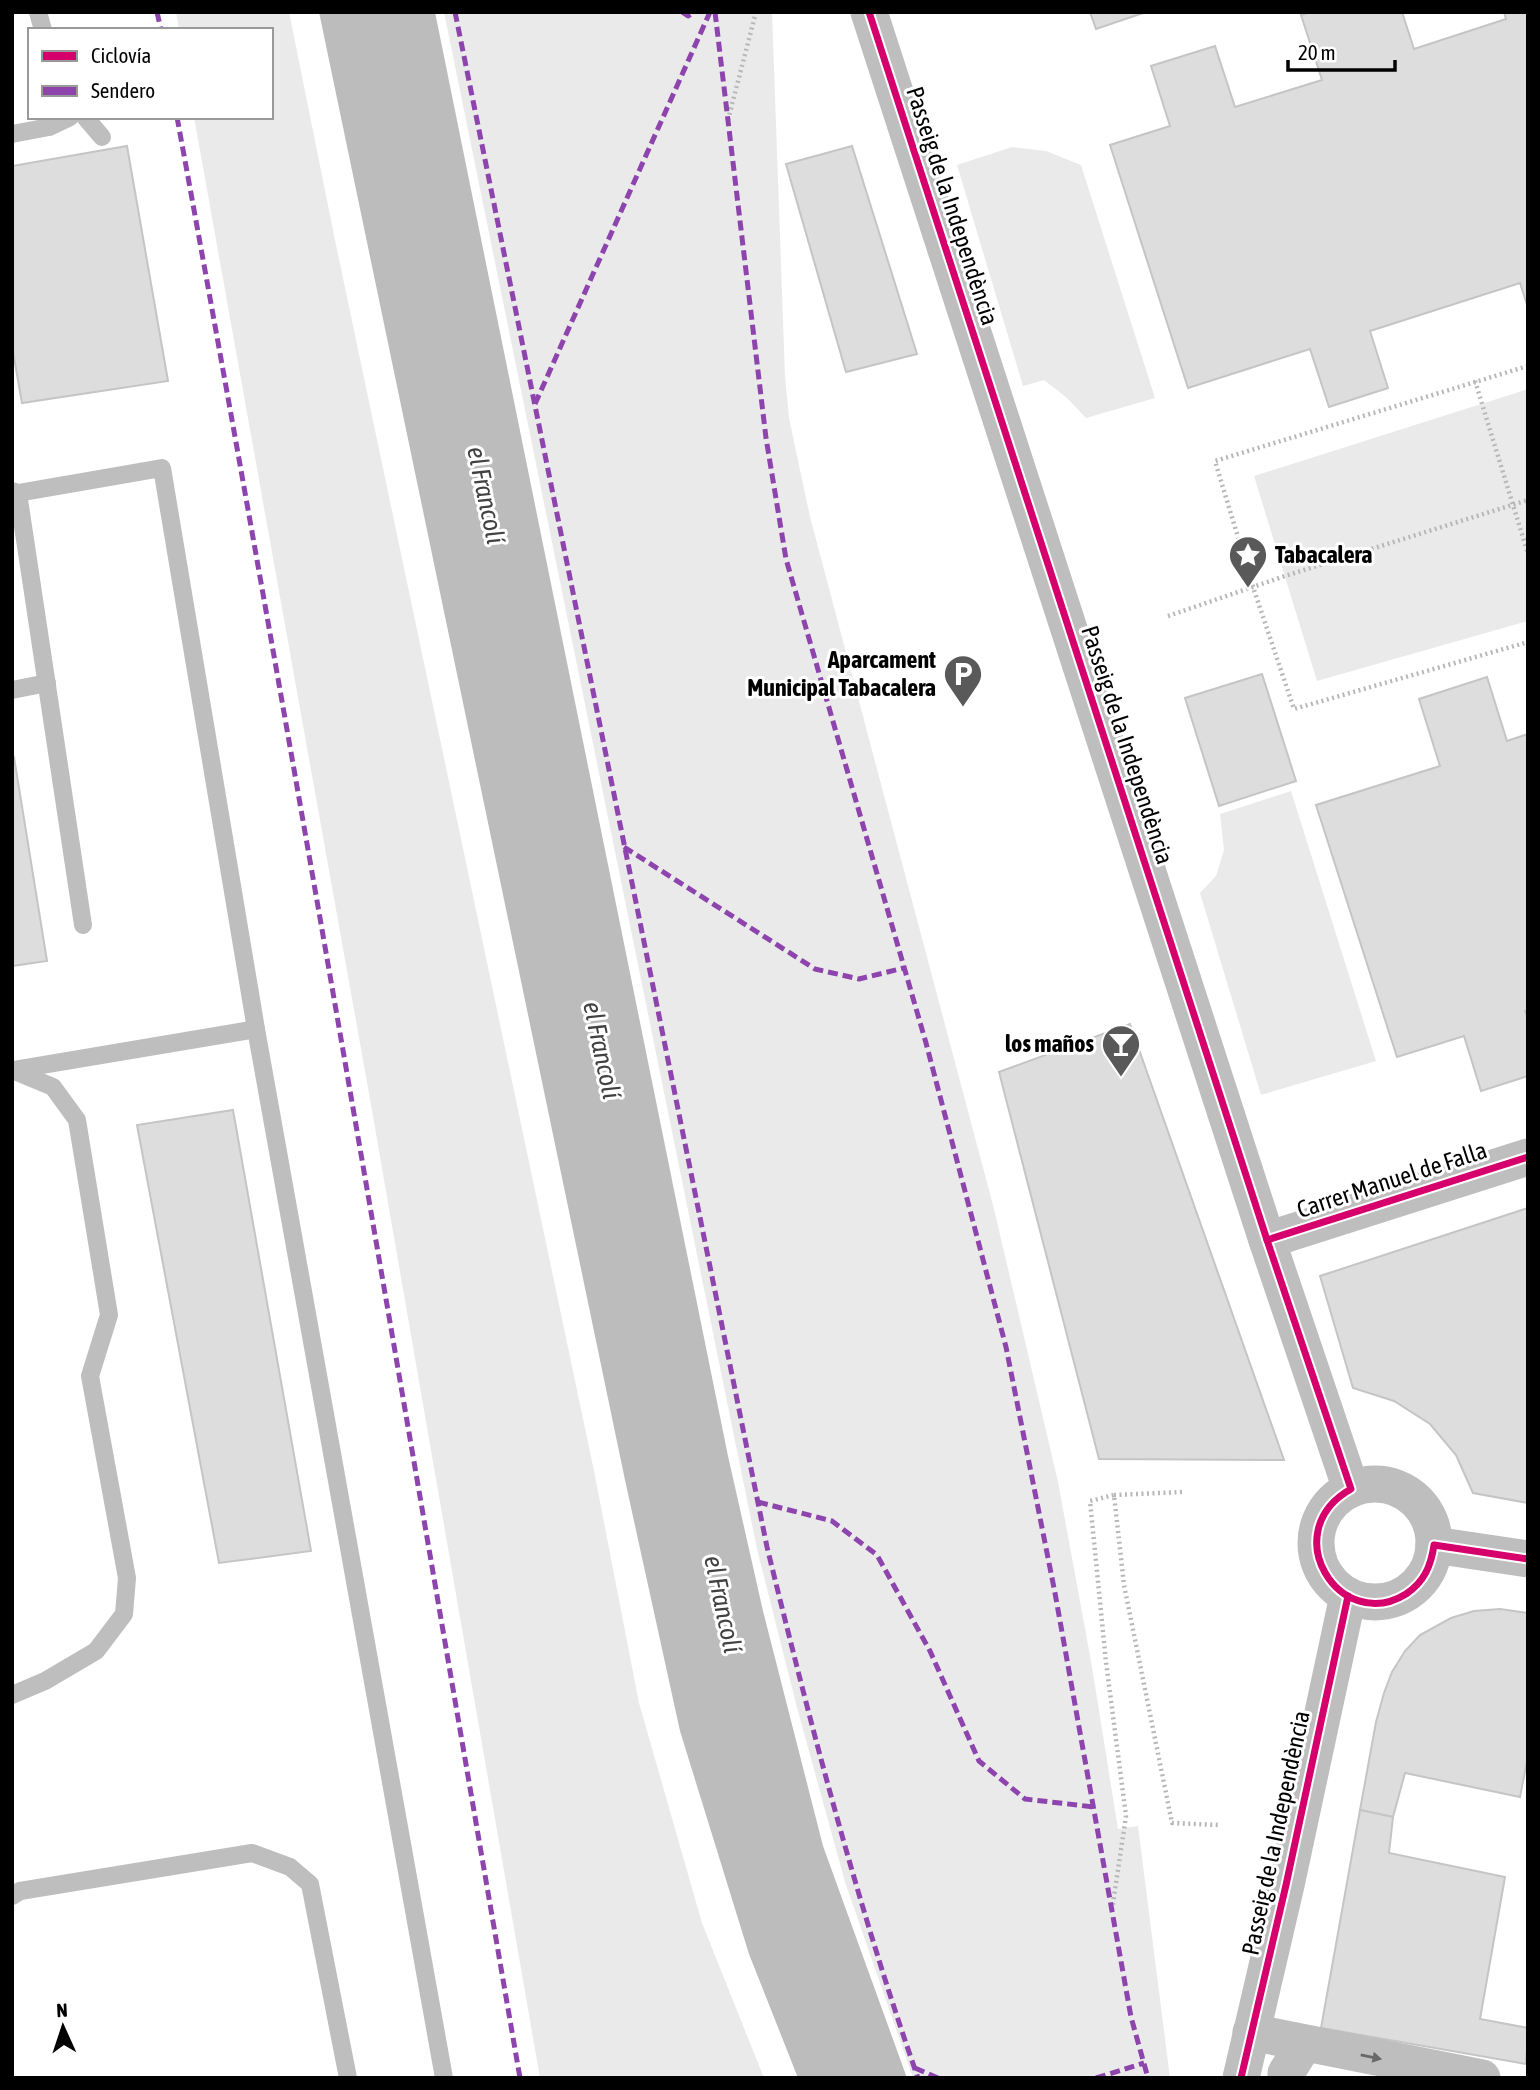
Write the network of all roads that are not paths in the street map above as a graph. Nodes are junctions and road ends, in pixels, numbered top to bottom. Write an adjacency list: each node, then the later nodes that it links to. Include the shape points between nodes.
1 (869, 12): 13 (street, Passeig de la Independència)
2 (66, 119): 4 (lane)
3 (87, 119): 5 (lane)
4 (12, 134)
5 (102, 137)
6 (15, 492): 7 (lane); 10 (lane, via 162,468)
7 (47, 683): 8 (lane); 9 (lane)
8 (12, 690)
9 (83, 925)
10 (256, 1029): 11 (lane); 23 (lane)
11 (13, 1070): 18 (lane, via 53,1087 77,1120 109,1315 90,1376 127,1578 124,1614 96,1650)
12 (1528, 1157): 13 (street, Carrer Manuel de Falla)
13 (1267, 1240): 14 (street, Passeig de la Independència)
14 (1351, 1489): 15 (street, via 1381,1485 1408,1494 1428,1517); 17 (street, via 1330,1505 1316,1538 1323,1572)
15 (1434, 1545): 16 (street); 17 (street, via 1428,1571 1399,1598 1373,1602)
16 (1528, 1559)
17 (1348, 1595): 20 (street, Passeig de la Independència)
18 (12, 1695)
19 (12, 1896): 22 (lane, via 20,1891 252,1853 290,1867 310,1884)
20 (1251, 2032): 21 (street); 24 (street, Passeig de la Independència)
21 (1304, 2044): 25 (street); 26 (street, one-way to 26)
22 (348, 2078)
23 (444, 2078)
24 (1241, 2078)
25 (1286, 2078)
26 (1482, 2078)

